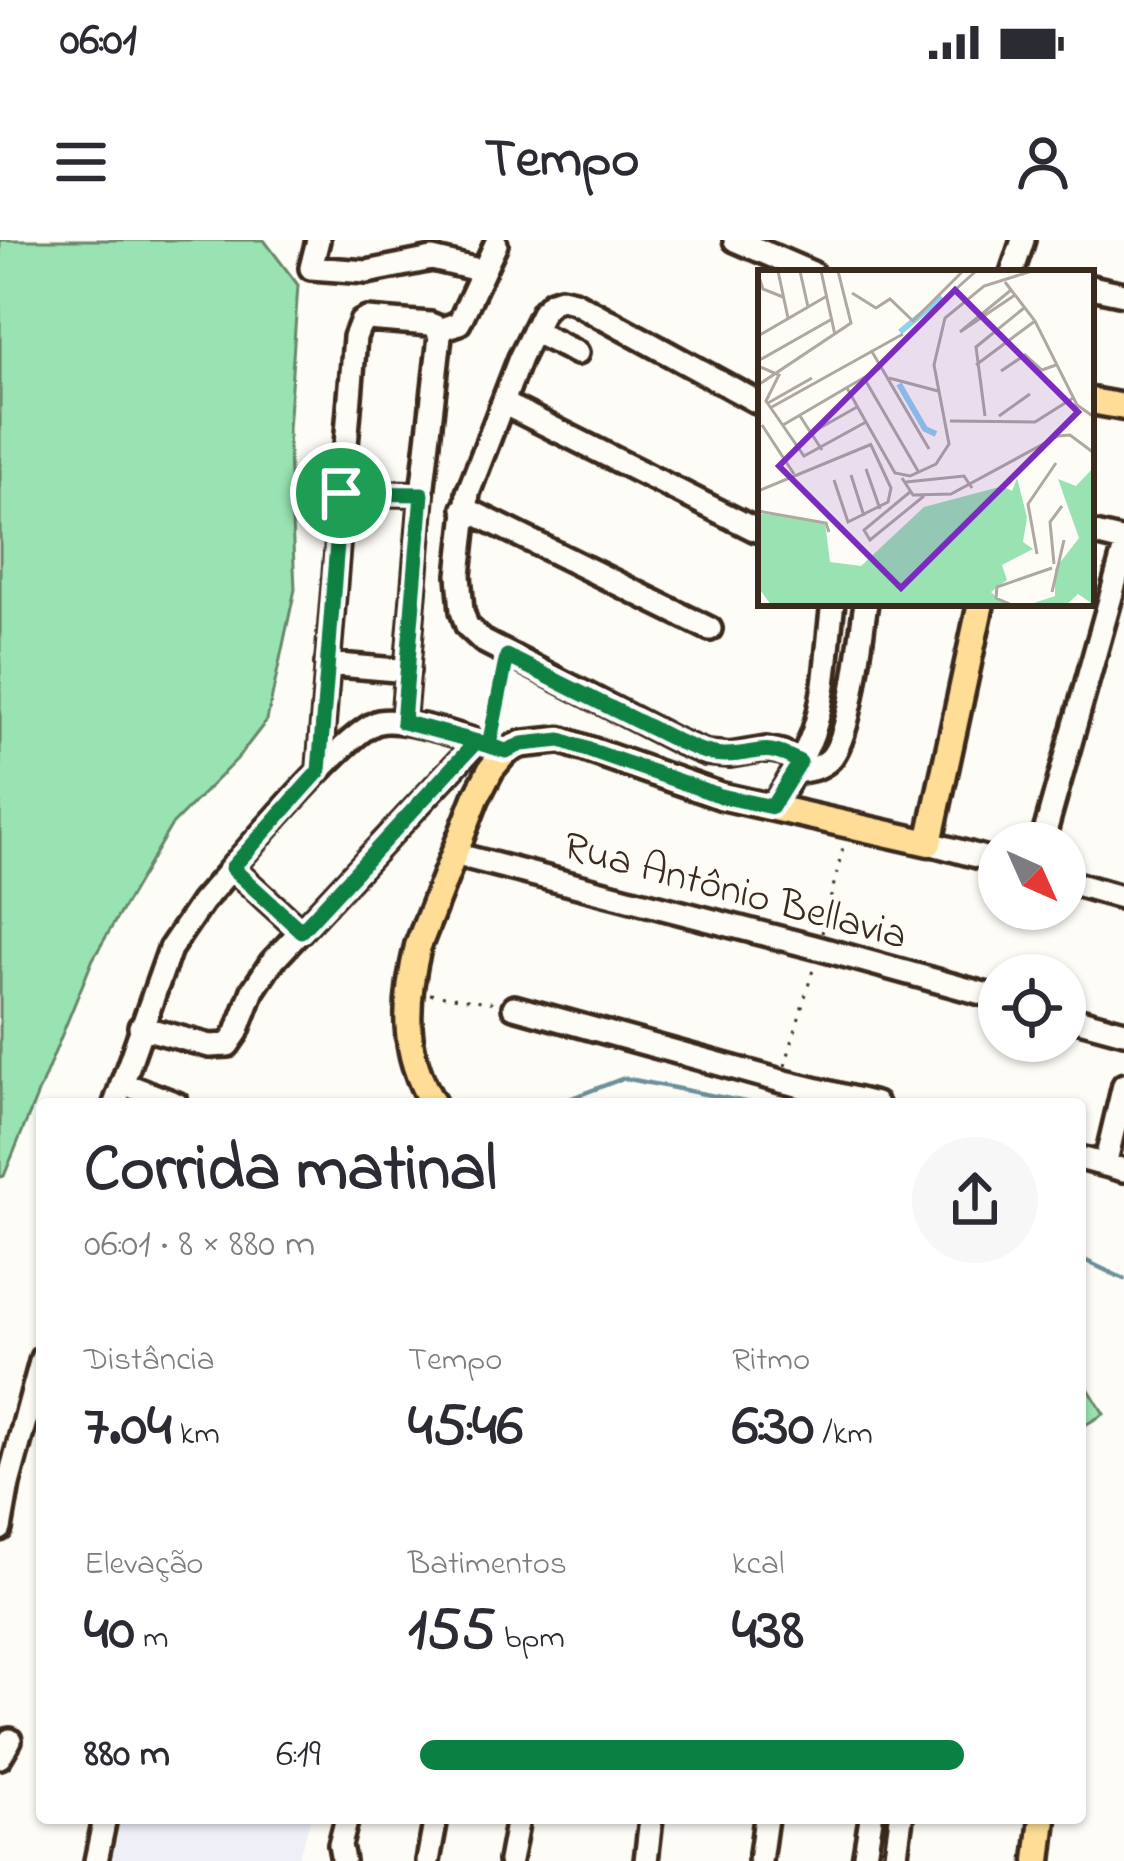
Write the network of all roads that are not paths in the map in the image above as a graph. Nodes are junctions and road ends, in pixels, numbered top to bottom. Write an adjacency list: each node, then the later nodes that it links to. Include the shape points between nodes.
1 (318, 240): 7 (street, via 311,268 367,272 432,259)
2 (736, 240): 5 (street)
3 (1023, 240): 6 (street)
4 (496, 244): 7 (street)
5 (805, 270)
6 (1018, 270)
7 (483, 271): 10 (street, via 459,323)
8 (1094, 288): 9 (street)
9 (1124, 294)
10 (434, 327): 17 (street, via 361,322); 18 (street)
11 (533, 331): 12 (street); 13 (street, via 552,302 574,302); 15 (street)
12 (578, 352)
13 (758, 402)
14 (1094, 402): 16 (main road)
15 (503, 403): 19 (street); 20 (street)
16 (1124, 407)
17 (341, 493): 18 (street); 28 (street)
18 (422, 494): 29 (street)
19 (464, 508): 27 (street); 32 (street, via 462,610 483,641 706,753 766,749)
20 (756, 530)
21 (1094, 533): 22 (street)
22 (1124, 541)
23 (1124, 550): 35 (street)
24 (833, 606): 32 (street, via 818,712)
25 (865, 606): 32 (street, via 843,737 818,768)
26 (980, 606): 36 (main road)
27 (710, 629)
28 (327, 664): 29 (street); 33 (street)
29 (408, 671): 30 (street)
30 (403, 722): 31 (street); 33 (street, via 362,729)
31 (490, 746): 34 (main road, via 561,740); 37 (main road, via 491,769); 42 (street)
32 (797, 767): 34 (street)
33 (319, 771): 39 (street)
34 (772, 807): 36 (main road)
35 (1048, 822)
36 (928, 843): 38 (street)
37 (454, 854): 43 (street, Rua Antônio Bellavia); 50 (main road, via 418,946 410,994 412,1060)
38 (978, 856)
39 (232, 868): 42 (street); 46 (street, via 170,949)
40 (1086, 886): 41 (street)
41 (1124, 898)
42 (301, 931): 46 (street, via 262,974 228,1046)
43 (978, 992)
44 (514, 1007): 51 (street)
45 (1086, 1022): 47 (street)
46 (140, 1027): 49 (street)
47 (1124, 1032)
48 (1124, 1085): 53 (street)
49 (118, 1094)
50 (429, 1098)
51 (851, 1098)
52 (1086, 1160): 53 (street)
53 (1115, 1168)
54 (36, 1378): 55 (street)
55 (4, 1483): 56 (street)
56 (0, 1529)
57 (104, 1824): 66 (street)
58 (345, 1824): 67 (street)
59 (435, 1824): 68 (street)
60 (517, 1824): 69 (street)
61 (650, 1824): 70 (street)
62 (765, 1824): 71 (street)
63 (870, 1824): 72 (street)
64 (900, 1824): 73 (street)
65 (1042, 1824): 74 (main road)
66 (96, 1861)
67 (344, 1861)
68 (428, 1861)
69 (510, 1861)
70 (646, 1861)
71 (760, 1861)
72 (864, 1861)
73 (896, 1861)
74 (1038, 1861)

